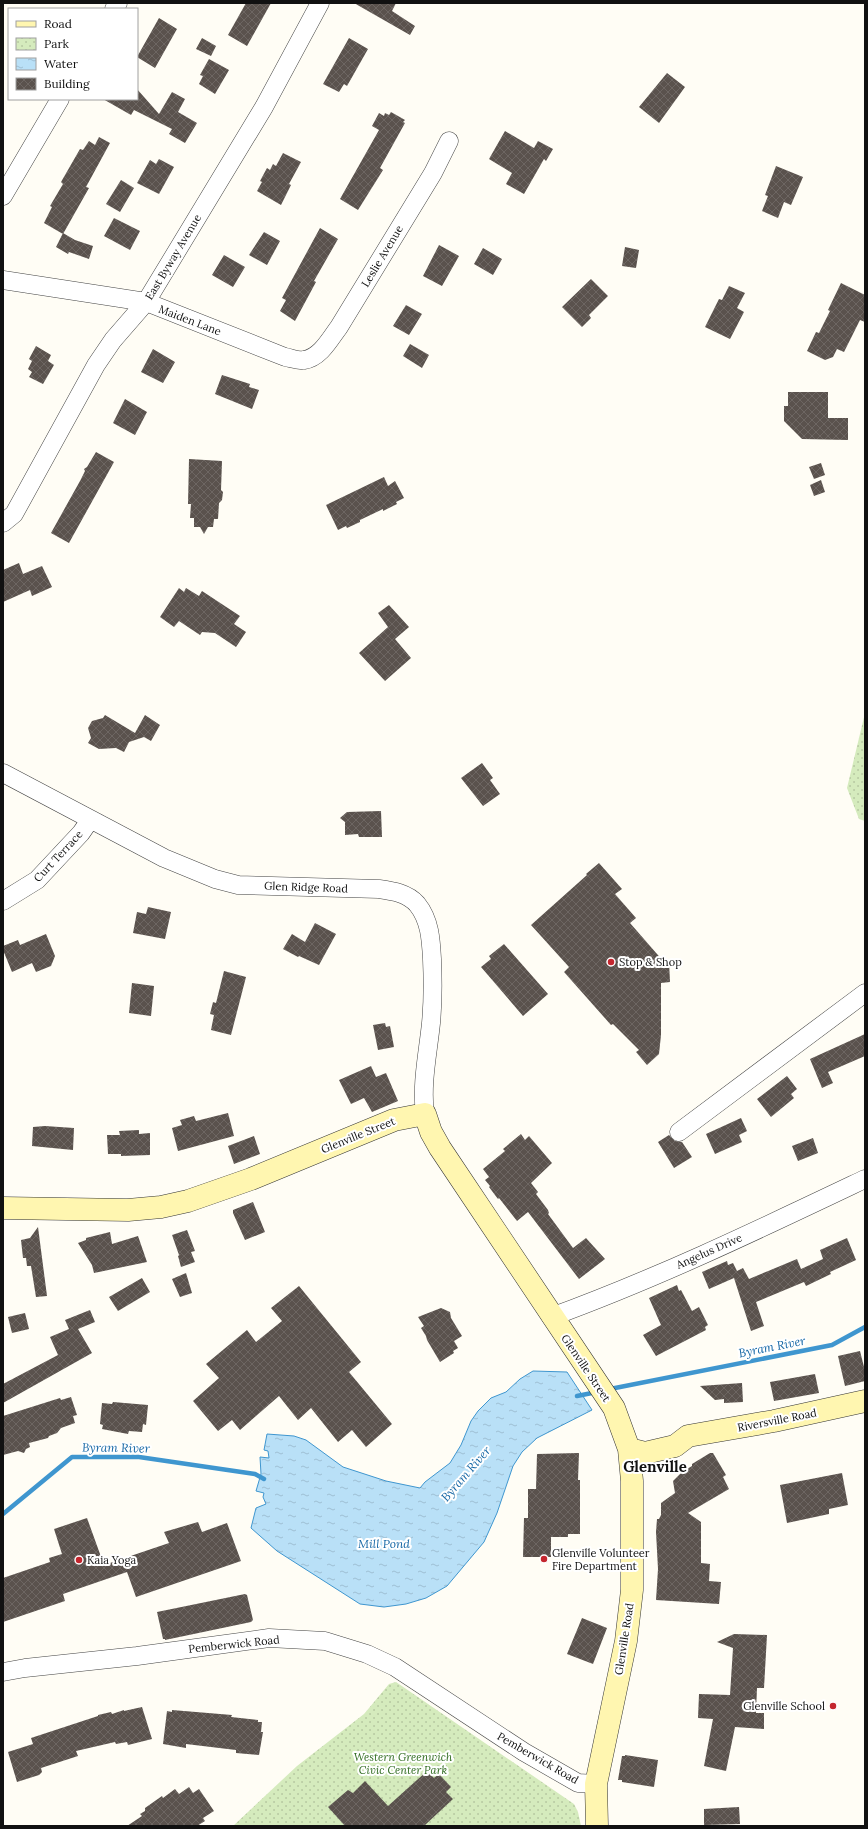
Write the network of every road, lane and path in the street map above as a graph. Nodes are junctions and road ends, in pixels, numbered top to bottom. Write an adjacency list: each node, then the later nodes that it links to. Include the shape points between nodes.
1 (320, 3): 6 (street, East Byway Avenue, via 264,107)
2 (59, 100): 4 (street)
3 (449, 141): 7 (street, Leslie Avenue, via 433,173 339,327 321,351)
4 (3, 196)
5 (3, 280): 6 (street, Maiden Lane)
6 (146, 302): 7 (street, Maiden Lane, via 285,357); 8 (street, East Byway Avenue, via 113,340 96,365 14,514)
7 (302, 360)
8 (3, 523)
9 (3, 773): 10 (street, Glen Ridge Road)
10 (90, 820): 11 (street, Curt Terrace, via 37,880); 13 (street, Glen Ridge Road, via 164,858 216,880 238,885 379,889 398,891 411,898 426,917 431,940 433,985 424,1087)
11 (3, 901)
12 (865, 993): 14 (street)
13 (426, 1114): 16 (main road, Glenville Street, via 394,1120 188,1202 128,1210); 17 (main road, Glenville Street, via 431,1132 440,1148)
14 (679, 1132)
15 (865, 1179): 17 (street, Angelus Drive, via 604,1298)
16 (3, 1208)
17 (551, 1317): 19 (main road, Glenville Street, via 614,1408)
18 (865, 1401): 19 (main road, Riversville Road, via 688,1436 671,1431 641,1438)
19 (629, 1449): 21 (main road, Glenville Road, via 632,1481 632,1590 626,1641)
20 (3, 1672): 21 (street, Pemberwick Road, via 269,1638 325,1641 367,1654 395,1667 524,1752 578,1783)
21 (596, 1784): 22 (main road, Glenville Road)
22 (597, 1826)

